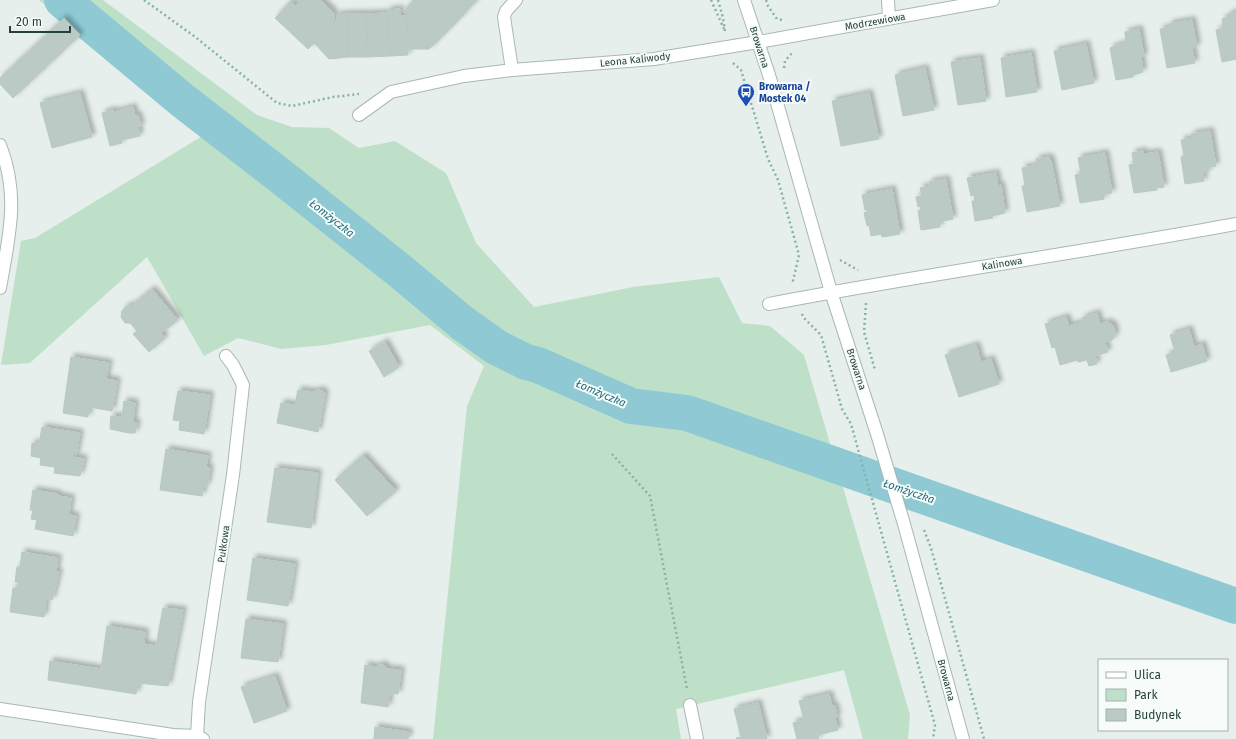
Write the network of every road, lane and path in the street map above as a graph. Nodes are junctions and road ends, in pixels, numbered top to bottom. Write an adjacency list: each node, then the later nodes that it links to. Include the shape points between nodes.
1 (144, 0): 16 (path, via 194,36 277,103 292,106 333,96)
2 (516, 0): 14 (street, via 504,17)
3 (711, 0): 4 (path, via 725,32)
4 (718, 0)
5 (744, 0): 11 (street, Browarna)
6 (766, 0): 10 (path, via 777,19)
7 (888, 0): 9 (street)
8 (993, 0): 9 (street, Modrzewiowa)
9 (889, 18): 11 (street, Modrzewiowa)
10 (783, 21)
11 (758, 42): 12 (street, Leona Kaliwody); 23 (street, Browarna)
12 (728, 46): 14 (street, Leona Kaliwody, via 654,59); 24 (path, via 733,63 741,70 768,159 778,180 799,255 793,281)
13 (796, 48): 15 (path, via 785,61)
14 (512, 70): 17 (street, Leona Kaliwody, via 464,76 391,92)
15 (784, 71)
16 (362, 94)
17 (359, 115)
18 (0, 145): 22 (street, via 10,180 12,213)
19 (1236, 224): 23 (street, Kalinowa)
20 (837, 256): 21 (path, via 840,261)
21 (860, 272)
22 (0, 288)
23 (832, 292): 24 (street, Kalinowa); 36 (street, Browarna, via 878,434)
24 (798, 298): 26 (street, Kalinowa); 35 (path, via 803,317 822,335 842,409 851,424 935,725)
25 (866, 300): 27 (path)
26 (769, 304)
27 (864, 332)
28 (226, 356): 33 (street, Pułkowa, via 243,385 233,475 199,702)
29 (612, 454): 31 (path, via 650,496)
30 (923, 527): 37 (path)
31 (690, 705): 34 (street)
32 (0, 708): 33 (street, Pułkowa)
33 (200, 737)
34 (697, 739)
35 (933, 739)
36 (963, 739)
37 (984, 739)

